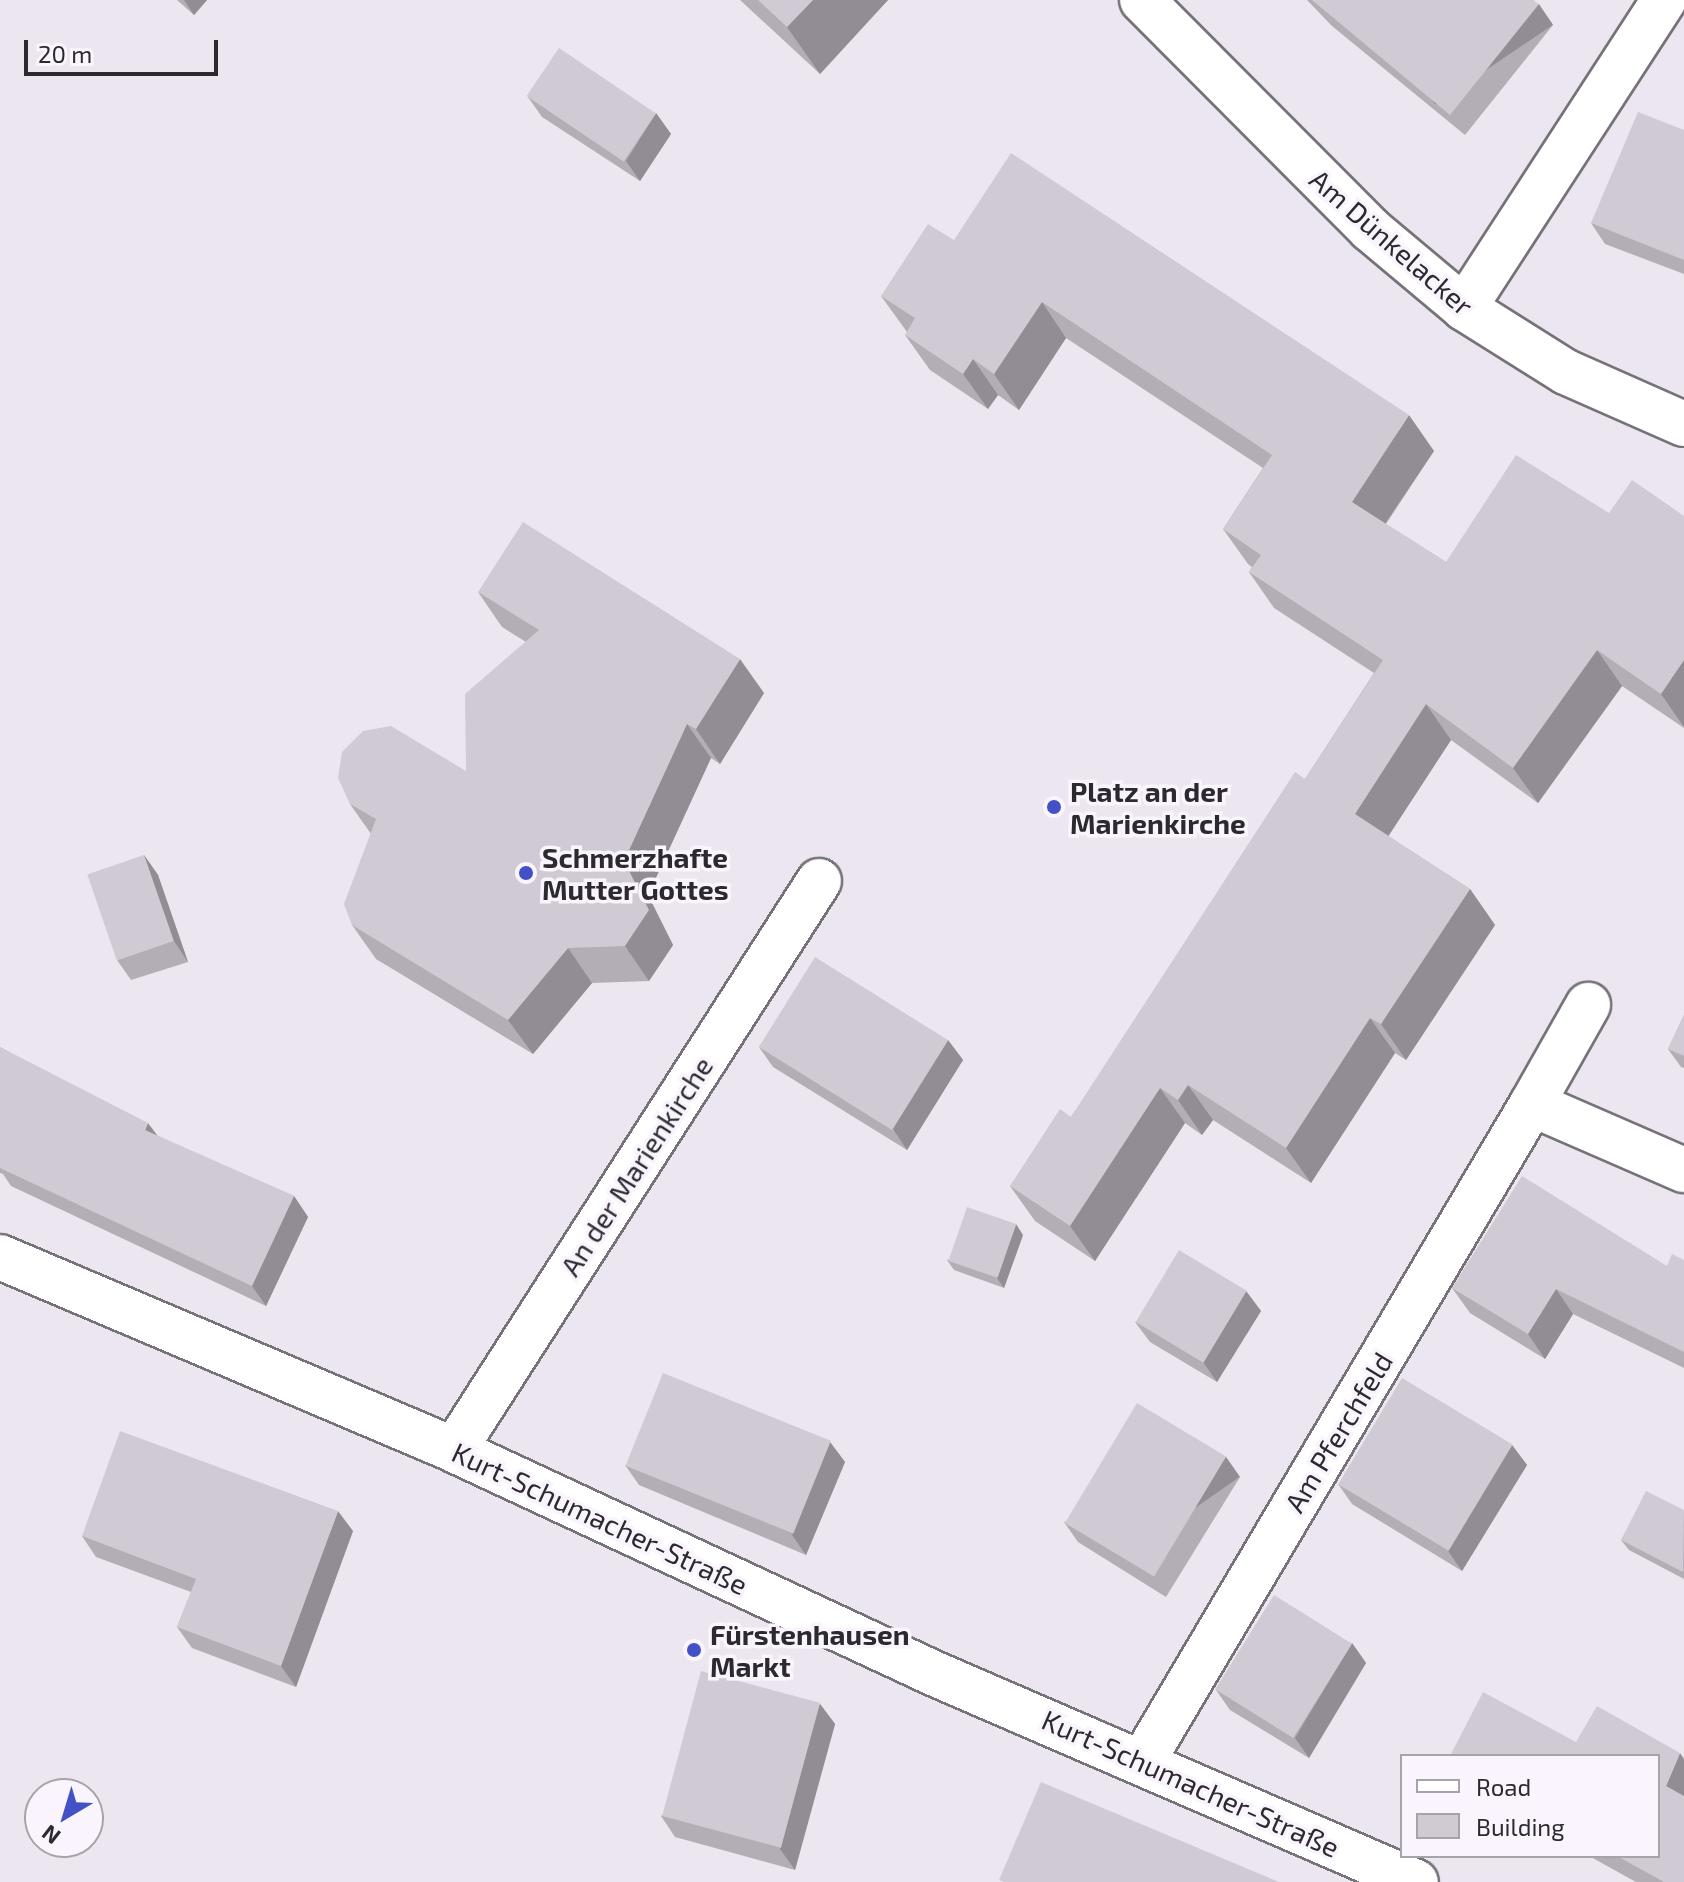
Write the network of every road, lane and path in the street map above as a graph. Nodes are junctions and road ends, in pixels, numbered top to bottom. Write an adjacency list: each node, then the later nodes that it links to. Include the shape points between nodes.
1 (1142, 0): 3 (street, Am Dünkelacker, via 1370,229)
2 (1664, 0): 3 (street)
3 (1464, 308): 4 (street, Am Dünkelacker, via 1566,372)
4 (1684, 424)
5 (819, 881): 10 (street, An der Marienkirche)
6 (1588, 1005): 7 (street, Am Pferchfeld)
7 (1532, 1104): 8 (street); 11 (street, Am Pferchfeld)
8 (1684, 1170)
9 (0, 1257): 10 (street, Kurt-Schumacher-Straße)
10 (454, 1450): 11 (street, Kurt-Schumacher-Straße, via 933,1673)
11 (1144, 1759): 12 (street, Kurt-Schumacher-Straße)
12 (1416, 1882)

